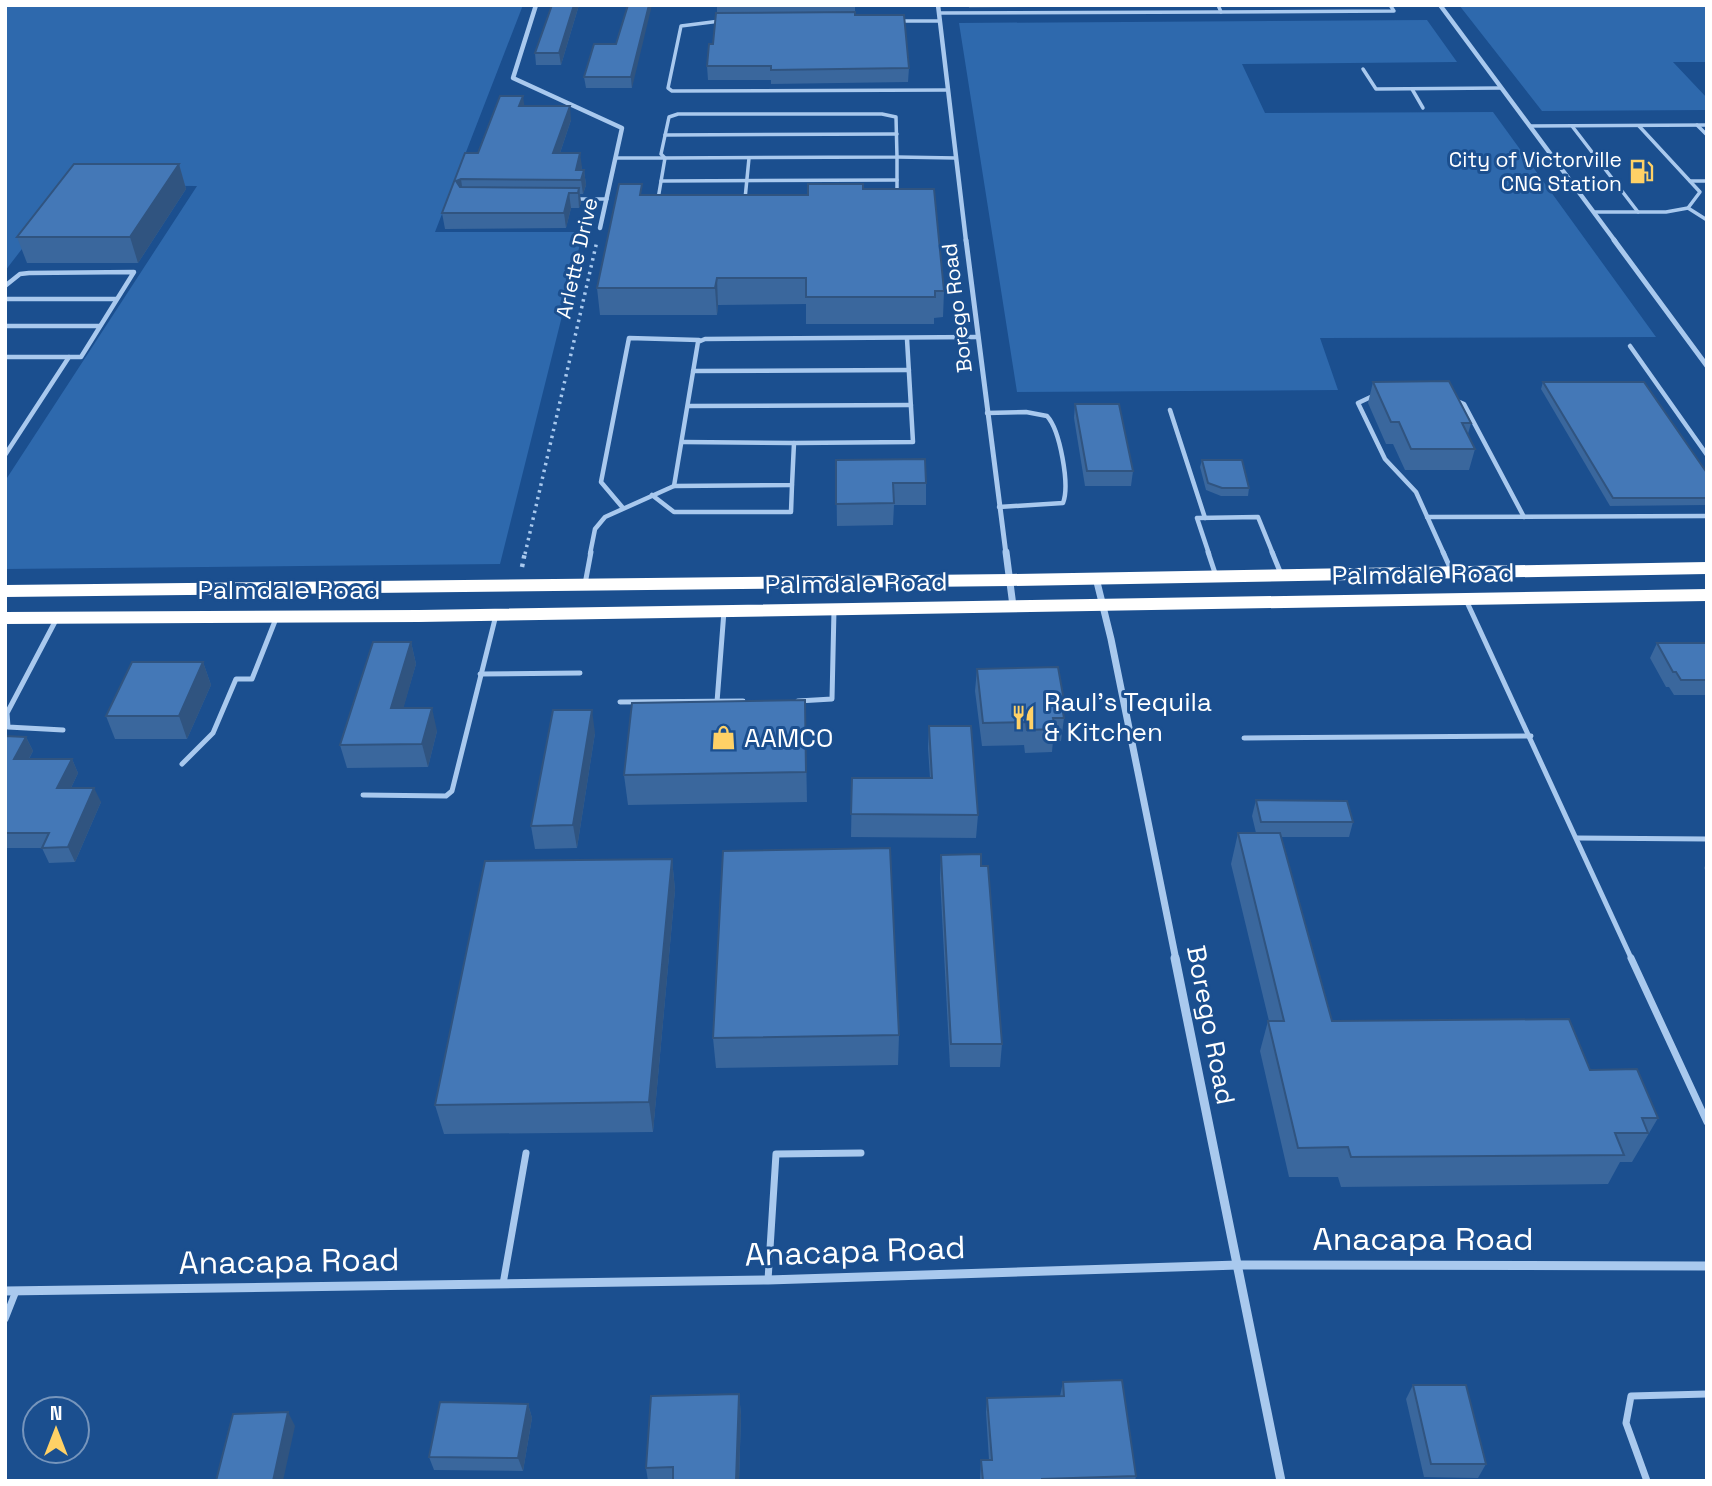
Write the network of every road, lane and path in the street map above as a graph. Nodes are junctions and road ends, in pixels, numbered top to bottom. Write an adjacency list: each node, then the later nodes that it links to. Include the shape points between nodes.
1 (536, 5): 27 (street, Arlette Drive, via 513,78 622,128)
2 (938, 5): 7 (street, Borego Road)
3 (1218, 5): 6 (lane)
4 (1390, 5): 6 (lane, via 1394,11)
5 (1440, 5): 14 (street)
6 (1221, 12): 7 (lane)
7 (939, 13): 10 (street, Borego Road)
8 (894, 20): 10 (lane)
9 (729, 21): 15 (lane, via 681,26 668,88 685,92)
10 (940, 21): 15 (street, Borego Road)
11 (1363, 69): 12 (lane)
12 (1376, 89): 13 (lane); 16 (lane)
13 (1412, 89): 14 (lane); 17 (lane)
14 (1501, 89): 20 (street)
15 (948, 90): 30 (street, Borego Road)
16 (1382, 98)
17 (1423, 108)
18 (1697, 125): 19 (lane); 22 (lane); 25 (lane)
19 (1707, 125)
20 (1530, 126): 21 (lane); 44 (street)
21 (1572, 126): 22 (lane); 45 (lane)
22 (1639, 126): 35 (lane)
23 (897, 134): 24 (lane); 24 (lane, via 896,117 882,114 705,114 669,117); 26 (lane)
24 (665, 135): 28 (lane)
25 (1707, 135)
26 (897, 157): 29 (lane); 30 (lane); 31 (lane)
27 (617, 158): 28 (lane); 39 (street, Arlette Drive)
28 (665, 158): 29 (lane); 32 (lane)
29 (749, 158): 33 (lane)
30 (956, 158): 53 (street, Borego Road)
31 (897, 180): 34 (lane); 40 (lane)
32 (661, 181): 33 (lane); 42 (lane)
33 (747, 181): 34 (lane); 41 (lane)
34 (838, 181): 37 (lane)
35 (1690, 181): 36 (lane); 43 (lane, via 1700,192)
36 (1707, 181)
37 (838, 193)
38 (568, 198): 39 (lane)
39 (607, 199): 47 (street, Arlette Drive)
40 (897, 204)
41 (744, 206)
42 (657, 207)
43 (1688, 208): 45 (lane); 46 (lane)
44 (1595, 212): 45 (lane); 59 (street)
45 (1638, 212)
46 (1707, 220)
47 (600, 228): 89 (path, Arlette Drive)
48 (5, 286): 50 (lane, via 29,273 134,272)
49 (5, 299): 50 (lane)
50 (116, 299): 52 (lane)
51 (5, 326): 52 (lane)
52 (100, 326): 58 (lane, via 81,357)
53 (978, 337): 54 (lane); 67 (street, Borego Road)
54 (907, 339): 55 (lane); 61 (lane)
55 (701, 341): 60 (lane); 76 (lane, via 629,338 601,482)
56 (1630, 346): 71 (lane)
57 (5, 357): 58 (lane)
58 (69, 357): 70 (lane)
59 (1707, 366)
60 (693, 370): 61 (lane); 65 (lane)
61 (909, 370): 64 (lane)
62 (1385, 395): 78 (lane, via 1358,402 1385,459 1416,492)
63 (1446, 395): 79 (lane, via 1464,404)
64 (911, 405): 65 (lane); 69 (lane, via 913,442)
65 (688, 406): 68 (lane)
66 (1170, 410): 81 (lane)
67 (987, 413): 75 (street, Borego Road); 75 (lane, via 1047,416 1056,426 1066,495 1063,503 1054,505)
68 (683, 442): 69 (lane); 73 (lane)
69 (794, 443): 72 (lane)
70 (5, 455)
71 (1707, 455)
72 (792, 485): 73 (lane); 74 (lane, via 791,512 674,512)
73 (674, 486): 74 (lane)
74 (652, 495): 76 (lane)
75 (999, 507): 87 (street, Borego Road)
76 (623, 508): 88 (lane, via 605,517 595,529)
77 (1707, 516): 79 (lane)
78 (1427, 517): 79 (lane); 83 (lane)
79 (1524, 517)
80 (1197, 518): 81 (lane); 85 (lane)
81 (1205, 518): 84 (lane, via 1258,517)
82 (1707, 568): 83 (highway, Palmdale Road)
83 (1452, 572): 84 (highway, Palmdale Road)
84 (1281, 575): 85 (highway, Palmdale Road)
85 (1216, 576): 86 (highway, Palmdale Road)
86 (1096, 578): 87 (highway, Palmdale Road); 93 (street, Borego Road)
87 (1010, 580): 88 (highway, Palmdale Road); 94 (street, Borego Road)
88 (585, 584): 89 (highway, Palmdale Road)
89 (518, 585): 90 (highway, Palmdale Road)
90 (5, 591)
91 (1707, 595): 92 (highway, Palmdale Road)
92 (1466, 600): 93 (highway, Palmdale Road); 108 (lane)
93 (1103, 605): 94 (highway, Palmdale Road); 117 (street, Borego Road)
94 (1013, 606): 95 (highway, Palmdale Road)
95 (834, 609): 96 (highway, Palmdale Road); 104 (lane, via 832,699)
96 (724, 611): 97 (highway, Palmdale Road); 106 (lane)
97 (496, 615): 98 (highway, Palmdale Road); 102 (lane)
98 (277, 616): 100 (highway, Palmdale Road); 110 (lane, via 253,678 236,679 213,733)
99 (5, 618): 100 (highway, Palmdale Road)
100 (57, 618): 107 (lane, via 7,713 8,727)
101 (580, 673): 102 (lane)
102 (480, 674): 111 (lane, via 449,794)
103 (745, 701): 106 (lane)
104 (786, 701)
105 (620, 702): 106 (lane)
106 (717, 702)
107 (63, 730)
108 (1531, 736): 109 (lane); 112 (lane)
109 (1244, 738)
110 (182, 764)
111 (363, 795)
112 (1577, 838): 113 (lane); 114 (lane)
113 (1707, 839)
114 (1707, 1122)
115 (526, 1153): 120 (lane)
116 (860, 1153): 119 (lane, via 775,1154)
117 (1238, 1265): 118 (street, Anacapa Road); 119 (street, Anacapa Road); 124 (street, Borego Road)
118 (1707, 1266)
119 (768, 1280): 120 (street, Anacapa Road)
120 (503, 1284): 121 (street, Anacapa Road)
121 (11, 1291): 122 (lane)
122 (5, 1319)
123 (1707, 1394): 125 (lane, via 1631,1396 1626,1423)
124 (1281, 1481)
125 (1647, 1481)

